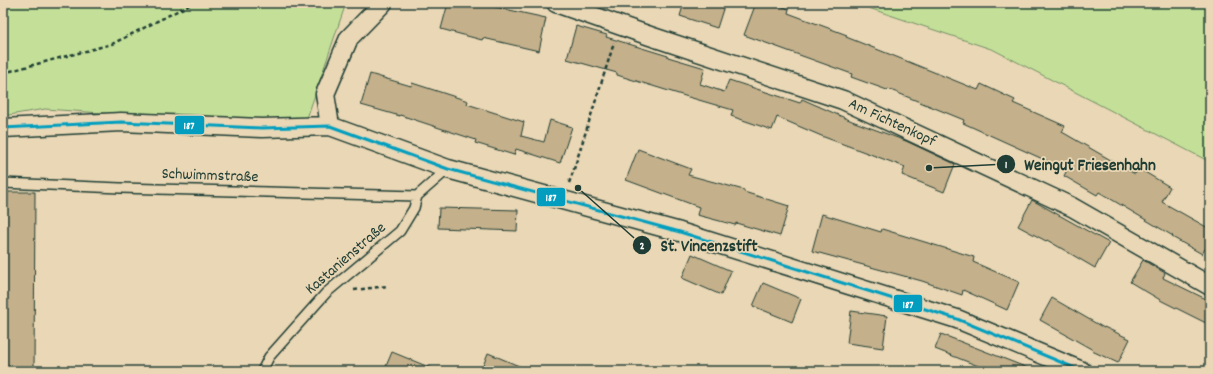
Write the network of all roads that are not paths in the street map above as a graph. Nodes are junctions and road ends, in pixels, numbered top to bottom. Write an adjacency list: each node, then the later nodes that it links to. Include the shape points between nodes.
1 (383, 3): 3 (street, via 349,38 325,94)
2 (556, 3): 8 (street, Am Fichtenkopf, via 843,100 1072,207)
3 (330, 126): 4 (street, via 262,128 121,122); 5 (street)
4 (3, 128)
5 (448, 169): 7 (lane, Kastanienstraße); 10 (street, via 680,232 957,319)
6 (3, 183): 7 (lane, Schwimmstraße)
7 (417, 196): 9 (lane, Kastanienstraße, via 414,208 400,231 326,293 269,357)
8 (1210, 286)
9 (262, 371)
10 (1082, 371)

